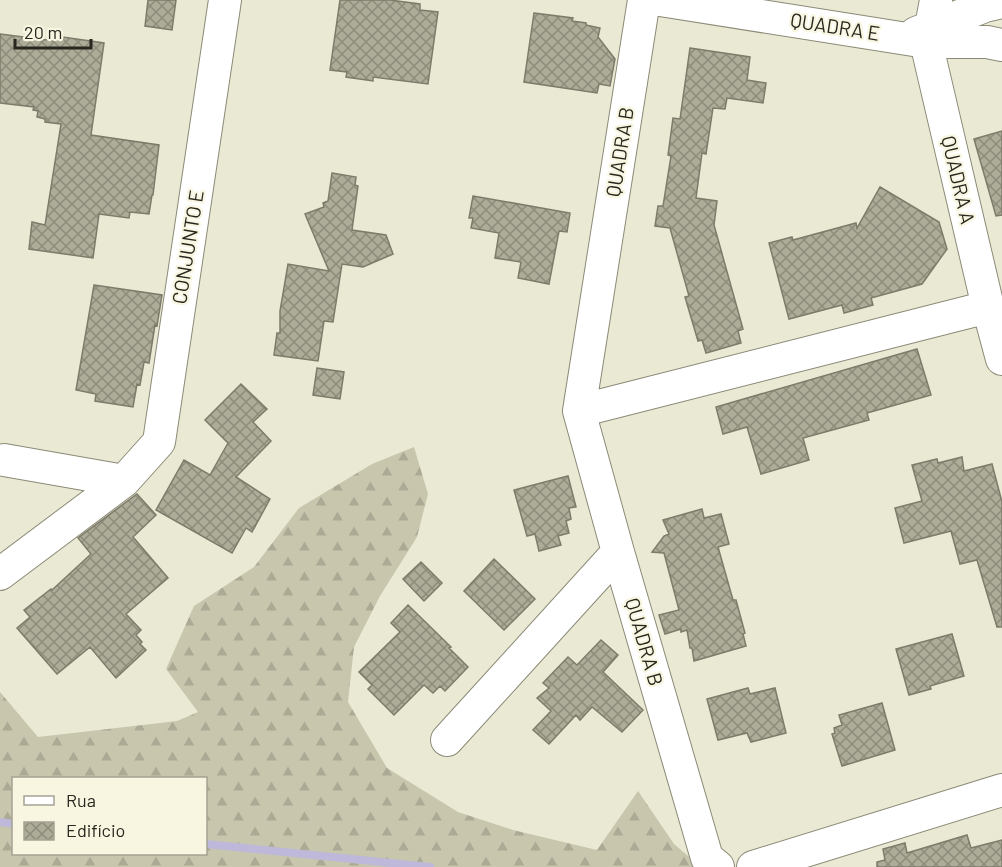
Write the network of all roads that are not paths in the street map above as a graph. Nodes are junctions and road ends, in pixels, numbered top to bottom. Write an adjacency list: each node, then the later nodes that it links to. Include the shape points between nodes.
1 (225, 0): 11 (street, CONJUNTO E, via 159,442)
2 (644, 0): 9 (street, QUADRA B)
3 (660, 0): 5 (street, QUADRA E)
4 (1002, 2): 5 (street)
5 (924, 27): 6 (street, QUADRA E); 7 (street, QUADRA A)
6 (997, 46)
7 (988, 307): 8 (street, QUADRA A); 9 (street)
8 (1002, 359)
9 (579, 411): 12 (street, QUADRA B)
10 (4, 460): 11 (street)
11 (124, 481): 13 (street, CONJUNTO E)
12 (618, 552): 14 (street); 16 (street, QUADRA B, via 707,858)
13 (0, 574)
14 (447, 740)
15 (1002, 790): 17 (street)
16 (718, 867)
17 (753, 867)

